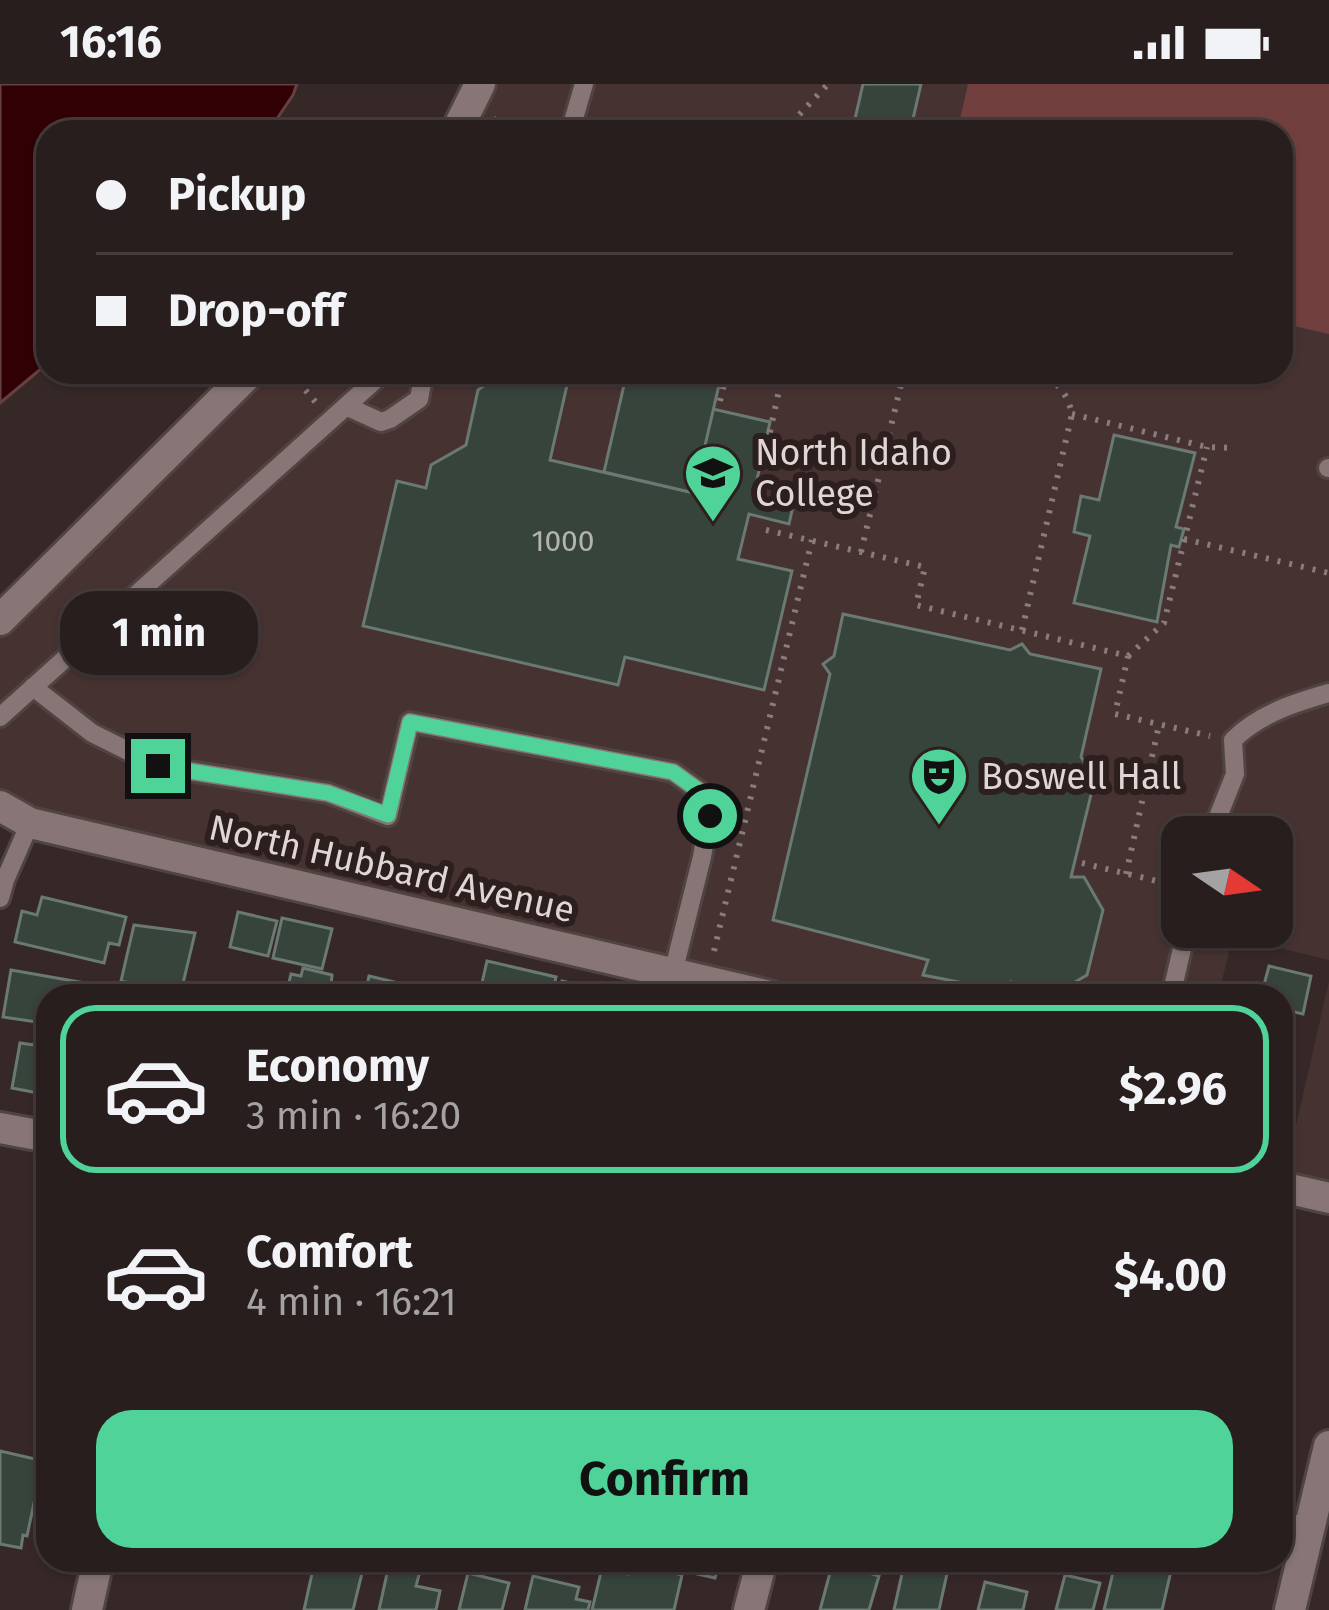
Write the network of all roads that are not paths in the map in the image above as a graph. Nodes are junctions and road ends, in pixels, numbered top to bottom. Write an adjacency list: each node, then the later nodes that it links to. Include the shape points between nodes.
1 (480, 84): 3 (street)
2 (584, 84): 4 (lane)
3 (462, 120)
4 (574, 120)
5 (238, 384): 9 (street)
6 (372, 384): 8 (lane)
7 (422, 384): 8 (lane, via 419,399 381,422)
8 (348, 407): 10 (lane)
9 (0, 620)
10 (33, 687): 12 (lane); 18 (lane, via 92,733 158,766 328,793 388,815 410,722 673,772 698,790 710,816)
11 (1329, 693): 14 (lane, via 1249,724 1233,740 1235,774)
12 (0, 717)
13 (0, 806): 15 (street, North Hubbard Avenue)
14 (1218, 816)
15 (30, 823): 16 (lane); 18 (street, North Hubbard Avenue)
16 (0, 898)
17 (1181, 948): 20 (lane)
18 (673, 974): 19 (street, North Hubbard Avenue)
19 (720, 984)
20 (1174, 984)
21 (0, 1128): 22 (street)
22 (36, 1135)
23 (1293, 1190): 24 (street)
24 (1329, 1198)
25 (1329, 1446): 26 (street)
26 (1295, 1524): 27 (street)
27 (1293, 1558)
28 (95, 1572): 31 (street)
29 (759, 1572): 32 (street)
30 (1292, 1572): 33 (street)
31 (87, 1610)
32 (748, 1610)
33 (1290, 1610)

